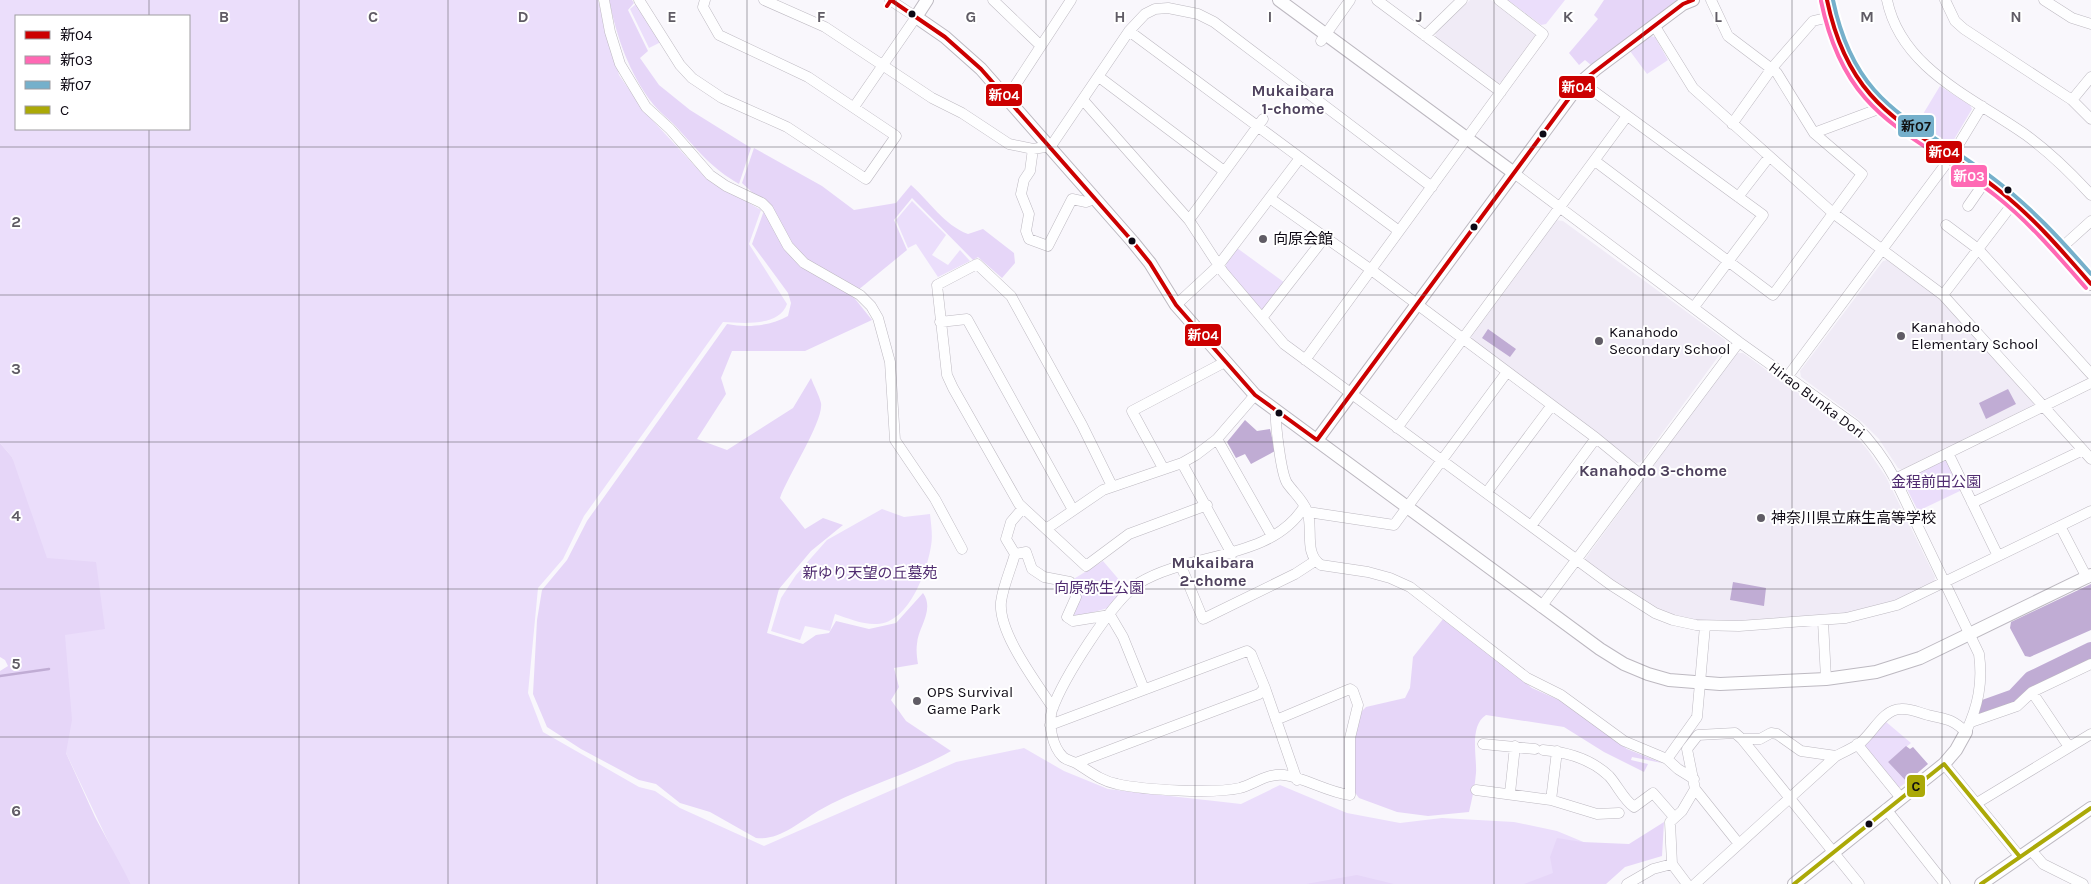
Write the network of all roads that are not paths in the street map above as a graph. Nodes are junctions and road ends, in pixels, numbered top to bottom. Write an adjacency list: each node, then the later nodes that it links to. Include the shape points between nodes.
1 (604, 0): 122 (street, via 620,64 646,107 710,175 762,203 788,246 804,263 860,295 871,306 878,318 890,362 894,440 935,499)
2 (639, 0): 40 (street, via 680,65 692,78 722,98 787,127 866,180 896,136)
3 (705, 0): 40 (street, via 703,7 719,35 808,77)
4 (764, 0): 28 (street, via 825,27)
5 (890, 0): 20 (street)
6 (927, 0): 20 (street)
7 (993, 0): 27 (street)
8 (1071, 0): 27 (street)
9 (1278, 0): 26 (street)
10 (1350, 0): 26 (street)
11 (1462, 0): 25 (street)
12 (1499, 0): 35 (street, via 1543,34)
13 (1693, 0): 23 (street)
14 (1711, 0): 29 (street, via 1728,36)
15 (1827, 0): 21 (street)
16 (1887, 0): 39 (street, via 1902,38 1916,57)
17 (1945, 0): 38 (street, via 1955,21 1964,29)
18 (2044, 0): 22 (street, via 2072,18)
19 (1379, 1): 25 (street)
20 (916, 17): 28 (street); 36 (street, via 962,50)
21 (1830, 17): 29 (street, via 1813,21); 41 (street, via 1852,70)
22 (2091, 24)
23 (1654, 25): 33 (street); 45 (street, via 1693,88)
24 (1129, 31): 32 (street); 34 (street, via 1145,14 1155,9 1198,14 1214,22); 44 (street)
25 (1425, 36): 35 (street)
26 (1323, 38): 47 (street)
27 (1040, 46): 36 (street)
28 (883, 65): 40 (street); 49 (street, via 1009,144)
29 (1772, 68): 45 (street); 46 (street)
30 (1297, 72): 34 (street)
31 (2091, 76): 38 (street)
32 (1099, 77): 37 (street); 54 (street)
33 (1581, 82): 42 (street); 55 (street)
34 (1288, 83): 57 (street)
35 (1501, 92): 47 (street)
36 (1007, 98): 48 (street)
37 (1083, 100): 48 (street); 66 (street)
38 (2072, 100): 43 (street)
39 (1982, 106): 51 (street); 58 (street, via 2028,137)
40 (854, 107)
41 (1881, 108): 46 (street); 51 (street)
42 (1627, 116): 53 (street); 59 (street)
43 (2091, 119)
44 (1260, 123): 52 (street); 54 (street)
45 (1732, 124): 50 (street)
46 (1814, 133): 65 (street, via 1862,174)
47 (1467, 140): 55 (street); 57 (street)
48 (1051, 146): 49 (street); 60 (street)
49 (1033, 149): 60 (street, via 1030,171 1020,194 1028,214 1026,232 1029,238 1048,246 1072,199 1086,202)
50 (1769, 157): 59 (street); 65 (street)
51 (1951, 157): 56 (street); 73 (street)
52 (1300, 158): 61 (street); 69 (street)
53 (1595, 161): 64 (street); 74 (street)
54 (1224, 171): 66 (street)
55 (1514, 173): 64 (street, Hirao Bunka Dori); 80 (street)
56 (1986, 180): 62 (street); 63 (street)
57 (1432, 187): 69 (street)
58 (2091, 195)
59 (1738, 197): 74 (street, via 1763,215)
60 (1094, 199): 79 (street, via 1150,263)
61 (1271, 199): 70 (street); 75 (street)
62 (2014, 202): 71 (street); 72 (street)
63 (1968, 206)
64 (1561, 208): 81 (street, Hirao Bunka Dori); 84 (street)
65 (1833, 213): 73 (street); 74 (street, via 1773,295)
66 (1189, 220): 75 (street)
67 (2091, 221): 72 (street)
68 (1946, 225): 71 (street)
69 (1399, 231): 76 (street)
70 (1325, 237): 76 (street); 82 (street)
71 (1978, 249): 78 (street); 89 (street)
72 (2060, 249): 77 (street)
73 (1882, 250): 78 (street); 90 (street)
74 (1729, 261): 81 (street)
75 (1218, 266): 79 (street); 82 (street)
76 (1370, 270): 80 (street); 86 (street)
77 (2091, 284)
78 (1944, 295): 95 (street)
79 (1176, 305): 87 (street)
80 (1417, 305): 84 (street); 92 (street)
81 (1694, 307): 85 (street, Hirao Bunka Dori)
82 (1262, 318): 86 (street, via 1284,344)
83 (940, 322): 109 (street, via 937,285 977,264 990,274 1011,296); 114 (street, via 947,375); 116 (street, via 967,319)
84 (1462, 340): 88 (street); 97 (street)
85 (1739, 342): 90 (street, Hirao Bunka Dori); 107 (street)
86 (1305, 360): 92 (street)
87 (1225, 362): 93 (street); 106 (street, via 1132,411)
88 (1507, 372): 94 (street); 104 (street)
89 (2091, 374)
90 (1788, 376): 108 (street, Hirao Bunka Dori, via 1855,425 1882,455)
91 (2091, 383): 95 (street)
92 (1351, 394): 97 (street); 100 (street)
93 (1255, 395): 96 (street); 98 (street)
94 (1552, 405): 99 (street); 110 (street)
95 (2044, 407): 101 (street); 102 (street)
96 (1276, 411): 100 (street); 115 (street, via 1286,481)
97 (1397, 428): 104 (street)
98 (1217, 438): 105 (street); 121 (street)
99 (1596, 438): 107 (street); 118 (street)
100 (1317, 440): 113 (street)
101 (2083, 450): 103 (street); 111 (street)
102 (1948, 453): 108 (street); 111 (street)
103 (2091, 459)
104 (1441, 460): 110 (street); 113 (street)
105 (1182, 463): 106 (street); 112 (street)
106 (1163, 468): 109 (street)
107 (1640, 474): 126 (street)
108 (1894, 478): 130 (street, Hirao Bunka Dori)
109 (1112, 486): 116 (street)
110 (1487, 492): 118 (street)
111 (1972, 502): 125 (street)
112 (1207, 505): 120 (street, via 1129,534 1086,566); 124 (street)
113 (1407, 507): 115 (street, via 1394,525); 131 (street)
114 (1023, 508): 120 (street); 123 (street, via 1012,522 1006,538)
115 (1306, 509): 121 (street, via 1293,523); 127 (street, via 1310,547)
116 (1073, 510): 120 (street)
117 (2091, 510): 119 (street)
118 (1531, 526): 126 (street)
119 (2060, 526): 125 (street); 129 (street)
120 (1046, 529)
121 (1272, 536): 124 (street)
122 (962, 549)
123 (1015, 554): 132 (street, via 1026,552 1032,569 1044,577 1070,582 1076,597 1066,617 1073,621); 142 (street, via 1001,603 1008,633)
124 (1232, 554): 128 (street)
125 (1998, 556): 130 (street)
126 (1576, 560): 131 (street); 134 (street, via 1655,613)
127 (1315, 561): 128 (street, via 1295,574 1203,618); 154 (street, via 1321,565 1390,578 1410,587 1538,685 1562,695 1624,741)
128 (1181, 566): 132 (street, via 1139,584 1124,596)
129 (2089, 577): 135 (street)
130 (1945, 582): 133 (street, via 1897,605 1868,614); 135 (street, Hirao Bunka Dori)
131 (1541, 607): 138 (street, via 1624,664 1669,680)
132 (1110, 615): 140 (street, via 1123,637); 142 (street, via 1065,680)
133 (1822, 621): 134 (street); 137 (street)
134 (1705, 626): 138 (street)
135 (1970, 634): 137 (street, via 1920,658 1876,672); 145 (street, Hirao Bunka Dori, via 1979,654 1982,676 1979,701)
136 (2091, 664): 141 (street)
137 (1826, 679): 138 (street)
138 (1701, 684): 154 (street, via 1697,717)
139 (1265, 688): 140 (street, via 1247,651); 143 (street); 155 (street, via 1259,694)
140 (1144, 689): 144 (street)
141 (2032, 692): 145 (street, via 2017,706); 151 (street)
142 (1053, 708): 144 (street)
143 (1276, 720): 157 (street); 157 (street, via 1350,689 1358,705 1349,746 1350,794)
144 (1050, 725): 155 (street, via 1055,744 1063,757)
145 (1968, 727): 149 (street, via 1947,718 1899,708 1889,713); 156 (street, Hirao Bunka Dori)
146 (2091, 734): 151 (street)
147 (1742, 739): 153 (street, via 1760,739 1771,733 1777,734 1801,751); 158 (street, via 1735,733 1698,735 1687,749); 161 (street)
148 (1483, 744): 150 (street)
149 (1857, 744): 153 (street); 162 (street)
150 (1515, 746): 152 (street); 160 (street)
151 (2069, 747): 164 (street)
152 (1557, 751): 163 (street); 168 (street, via 1582,758 1595,766 1610,777 1634,807 1653,793)
153 (1836, 756): 161 (street)
154 (1667, 759): 158 (street)
155 (1076, 763): 157 (street, via 1099,778 1116,784 1185,790 1238,788 1272,776 1284,775)
156 (1944, 764): 162 (street, Hirao Bunka Dori); 164 (street)
157 (1297, 780)
158 (1695, 784): 168 (street, via 1682,811); 169 (street)
159 (1476, 790): 160 (street)
160 (1510, 793): 163 (street)
161 (1789, 798): 169 (street); 171 (street)
162 (1901, 798): 166 (street, Hirao Bunka Dori)
163 (1551, 800): 167 (street, via 1597,814)
164 (1977, 803): 172 (street)
165 (2091, 808): 170 (street)
166 (1886, 809): 171 (street, Hirao Bunka Dori); 179 (street)
167 (1619, 813)
168 (1674, 817): 173 (street, via 1670,822)
169 (1739, 844): 176 (street)
170 (2031, 850): 172 (street); 181 (street, via 2043,864)
171 (1832, 853): 177 (street, Hirao Bunka Dori); 178 (street)
172 (2020, 857): 180 (street)
173 (1672, 864): 174 (street, via 1653,869); 175 (street)
174 (1627, 884)
175 (1687, 884)
176 (1695, 884)
177 (1794, 884)
178 (1859, 884)
179 (1946, 884)
180 (1981, 884)
181 (2083, 884)

